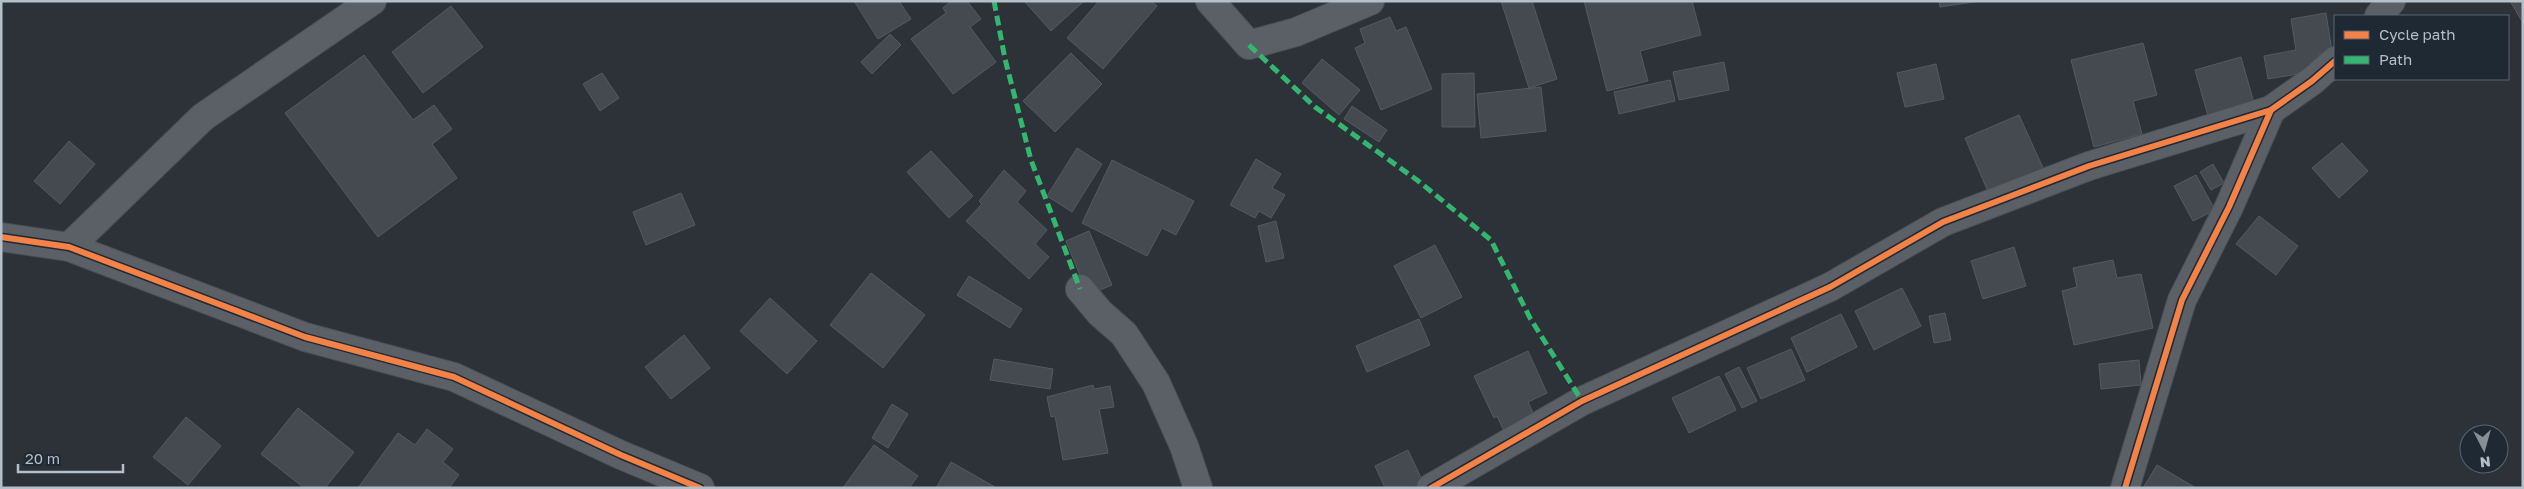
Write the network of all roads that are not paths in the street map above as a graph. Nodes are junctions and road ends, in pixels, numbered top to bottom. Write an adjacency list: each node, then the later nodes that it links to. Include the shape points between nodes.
1 (372, 1): 9 (street, via 203,117)
2 (1210, 1): 3 (street, via 1249,46 1296,32)
3 (1370, 1)
4 (2392, 1): 5 (street)
5 (2380, 15)
6 (2334, 62): 7 (street, via 2312,82)
7 (2271, 110): 13 (street, via 2089,166 1943,222 1830,287 1582,401); 14 (street, via 2229,207 2182,300)
8 (1, 237): 9 (street)
9 (69, 246): 11 (street, via 305,337 454,377)
10 (1080, 289): 12 (street, via 1124,334 1156,383 1184,446)
11 (700, 488)
12 (1198, 488)
13 (1431, 488)
14 (2125, 488)

